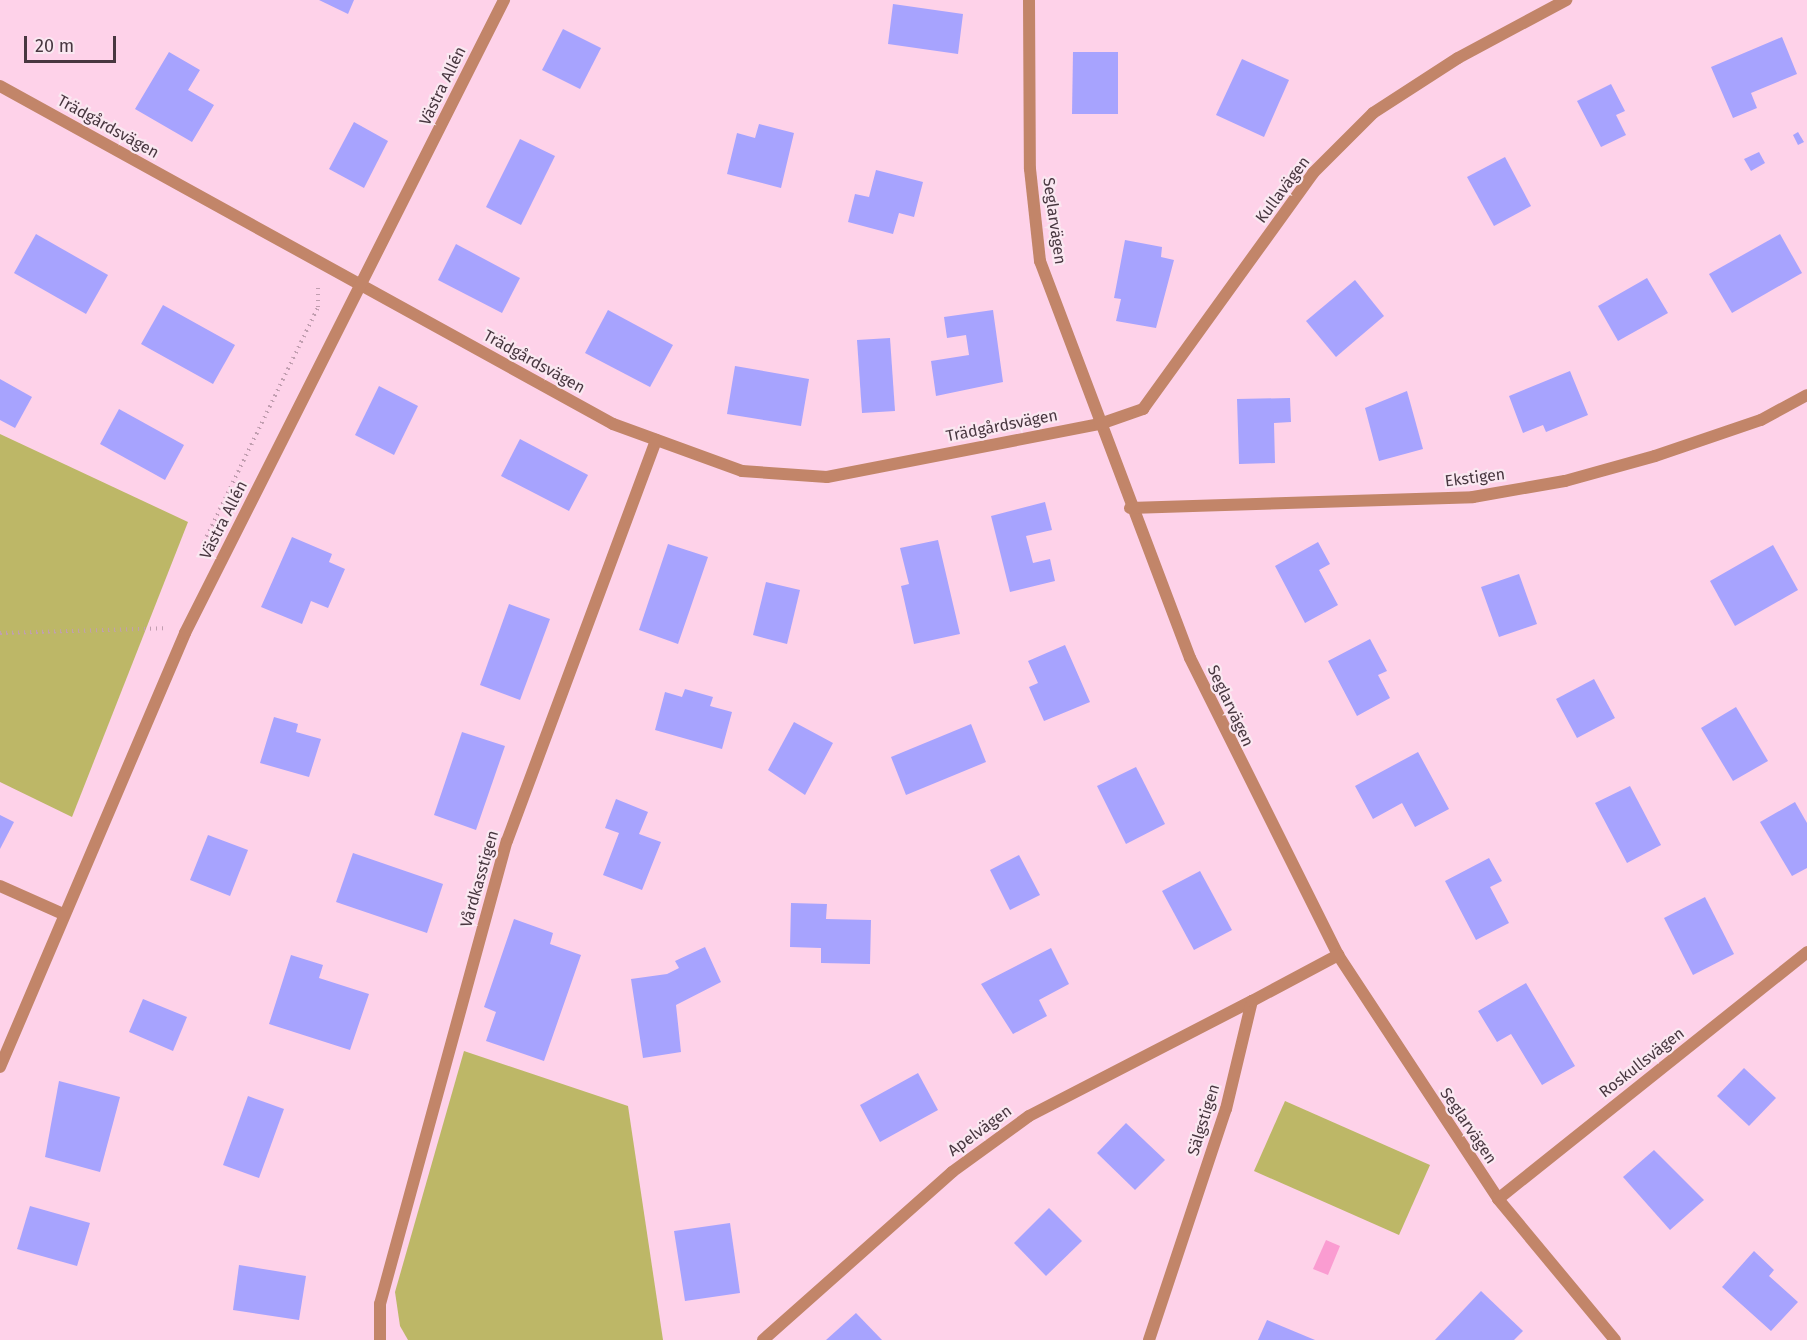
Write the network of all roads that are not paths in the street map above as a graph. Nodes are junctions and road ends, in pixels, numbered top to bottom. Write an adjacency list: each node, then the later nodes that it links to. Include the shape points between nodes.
1 (504, 0): 5 (street, Västra Allén)
2 (1029, 0): 7 (street, Seglarvägen, via 1030,169 1040,261)
3 (1566, 0): 7 (street, Kullavägen, via 1458,58 1373,113 1313,173 1143,409)
4 (0, 86): 5 (street, Trädgårdsvägen)
5 (362, 286): 8 (street, Trädgårdsvägen, via 613,424); 11 (street, Västra Allén, via 185,633)
6 (1807, 395): 9 (street, Ekstigen, via 1761,420 1655,456 1565,481 1473,497)
7 (1100, 424): 8 (street, Trädgårdsvägen, via 827,477 742,471); 9 (street, Seglarvägen)
8 (656, 440): 17 (street, Vårdkasstigen, via 507,841 380,1304)
9 (1130, 508): 13 (street, Seglarvägen, via 1199,678)
10 (0, 886): 11 (street)
11 (63, 914): 15 (street, Västra Allén)
12 (1807, 952): 16 (street, Roskullsvägen)
13 (1338, 955): 14 (street); 16 (street, Seglarvägen)
14 (1252, 1001): 18 (street, Apelvägen, via 1029,1116 952,1172); 19 (street, Sälgstigen, via 1226,1109)
15 (0, 1067)
16 (1498, 1199): 20 (street, Seglarvägen)
17 (380, 1340)
18 (764, 1340)
19 (1149, 1340)
20 (1615, 1340)

